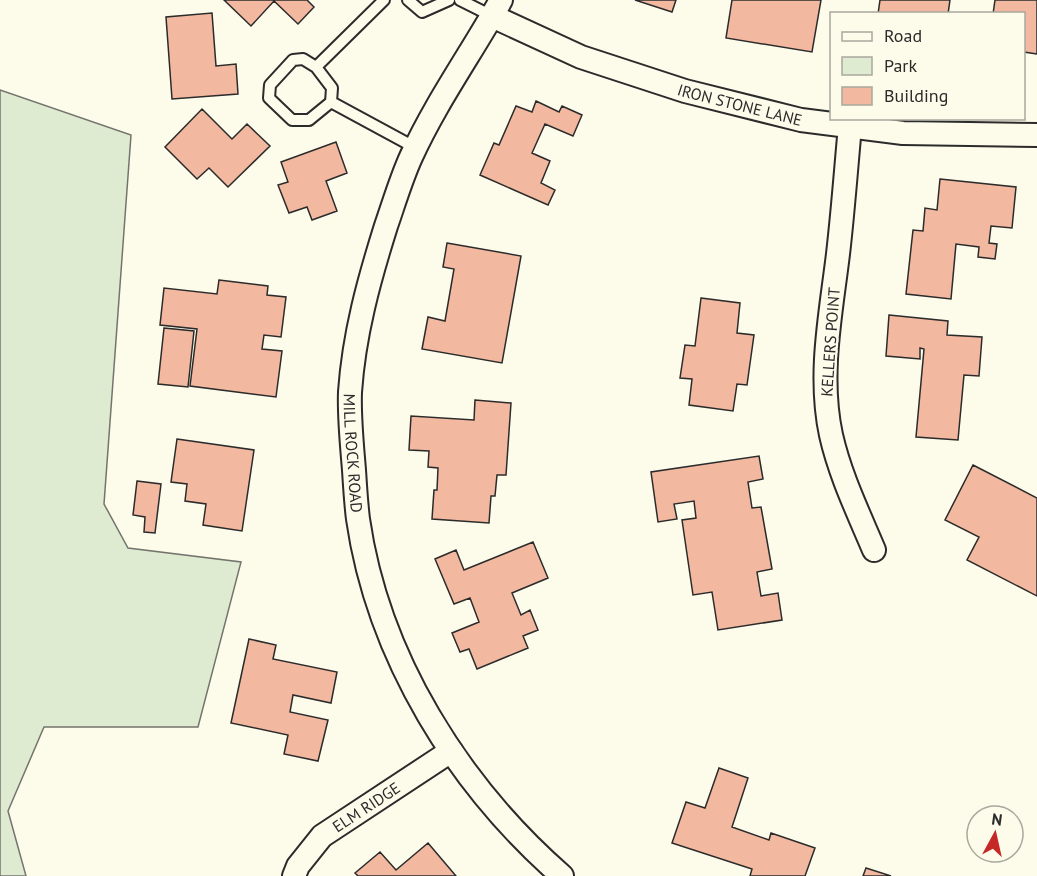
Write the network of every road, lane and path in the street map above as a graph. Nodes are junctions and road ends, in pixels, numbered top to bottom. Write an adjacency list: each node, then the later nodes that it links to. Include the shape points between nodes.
1 (384, 0): 6 (lane)
2 (408, 0): 3 (lane, via 422,12)
3 (449, 0)
4 (460, 0): 5 (lane)
5 (496, 8): 8 (street, IRON STONE LANE, via 581,57 685,91 801,120); 10 (street, MILL ROCK ROAD)
6 (316, 67): 7 (lane, via 332,88); 7 (lane, via 303,59 293,60 270,85 269,98 292,120 309,120)
7 (331, 102): 10 (lane)
8 (850, 126): 9 (street, IRON STONE LANE, via 903,133); 11 (street, KELLERS POINT, via 827,345 826,404 838,462)
9 (1037, 135)
10 (416, 148): 12 (street, MILL ROCK ROAD, via 367,284 350,394 352,454 358,519 375,591 418,697)
11 (874, 550)
12 (451, 751): 13 (street, ELM RIDGE, via 322,836); 14 (street, MILL ROCK ROAD, via 489,804)
13 (294, 876)
14 (561, 876)

